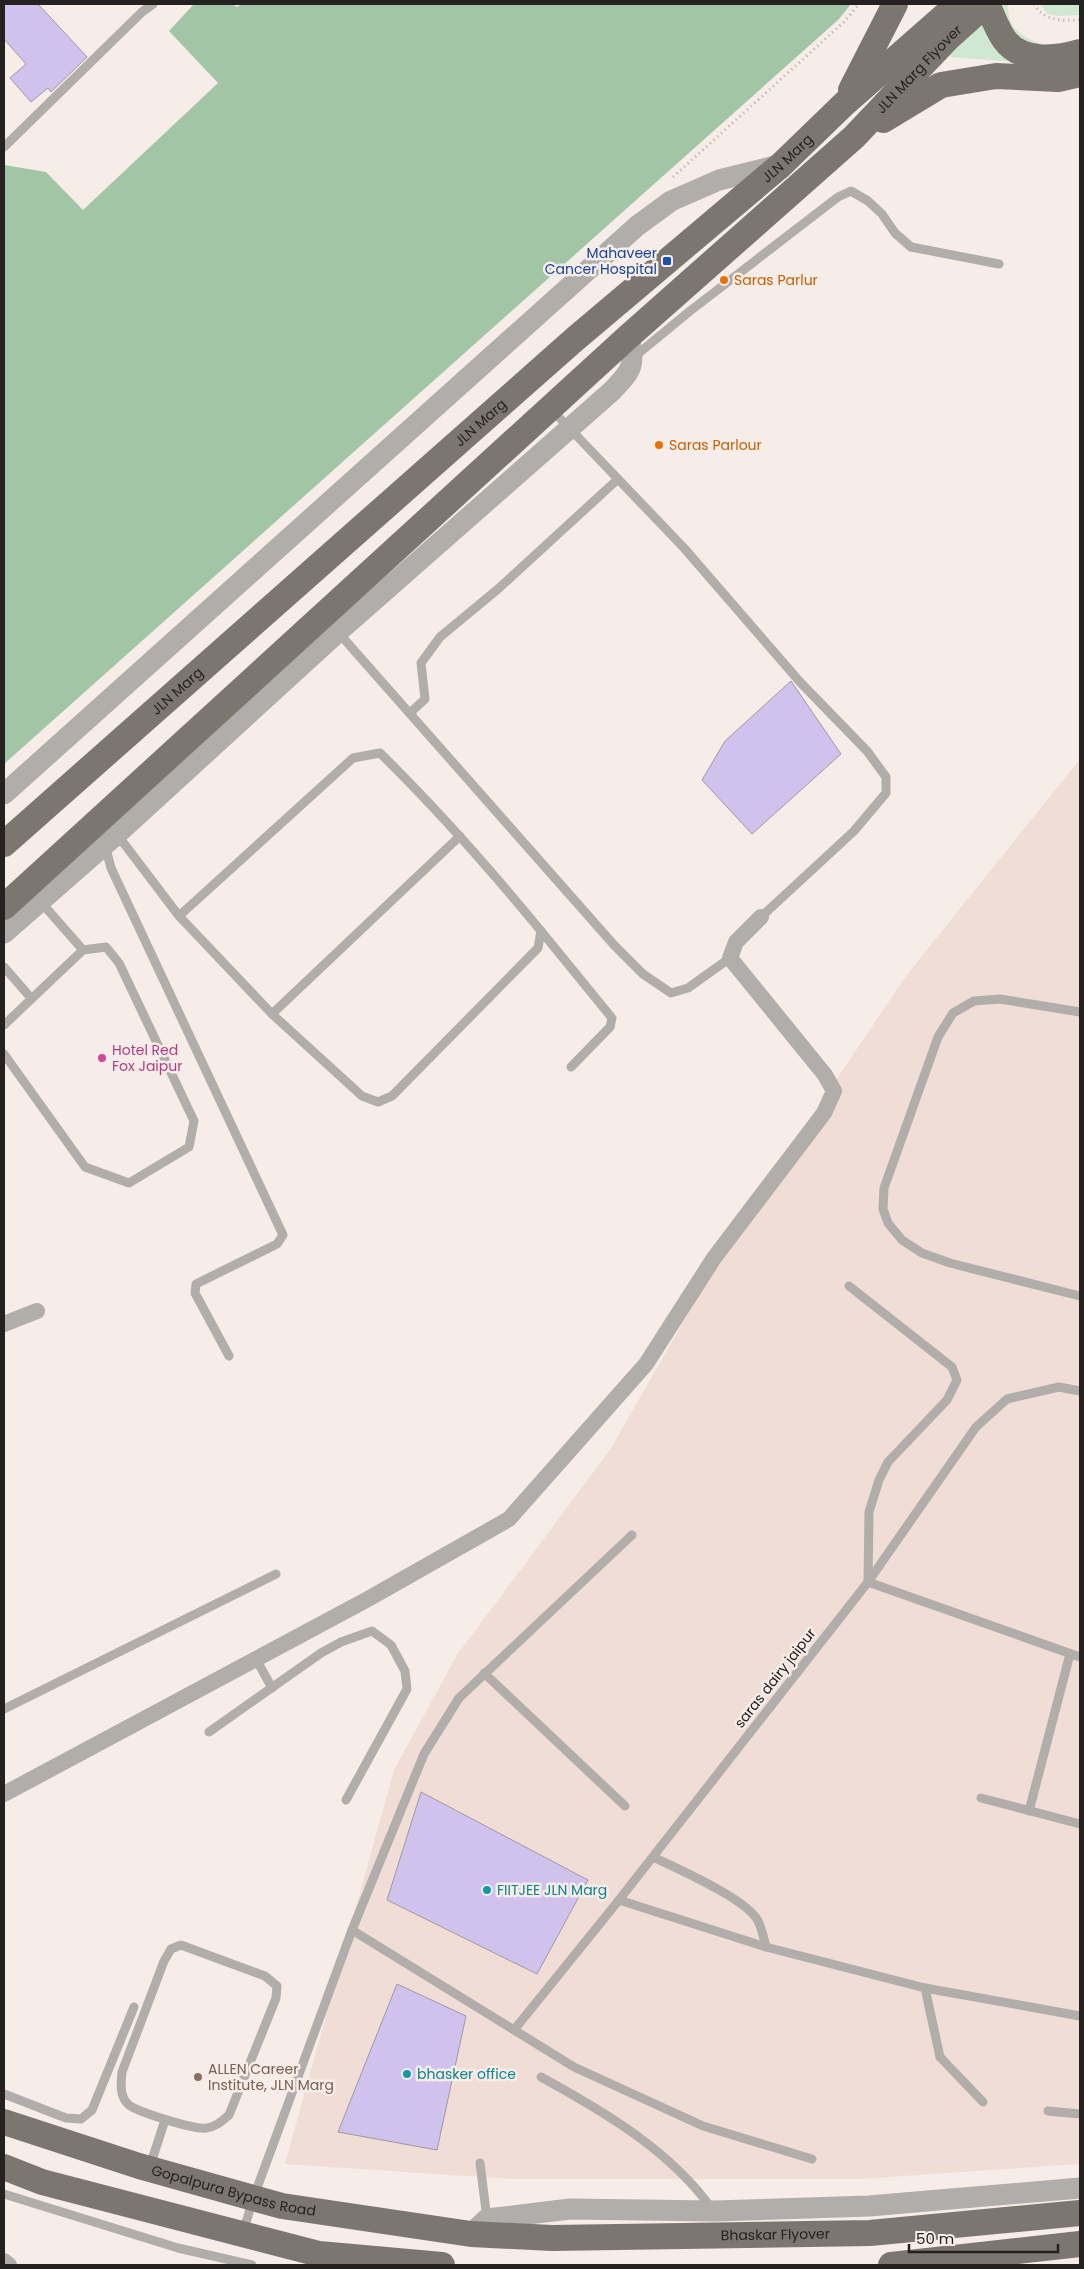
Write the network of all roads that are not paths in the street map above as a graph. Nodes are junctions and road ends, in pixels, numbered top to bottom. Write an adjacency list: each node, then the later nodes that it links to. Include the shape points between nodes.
1 (153, 4): 9 (lane)
2 (895, 4): 7 (main road)
3 (958, 4): 7 (main road, JLN Marg)
4 (987, 4): 5 (main road, via 1004,39 1013,48 1043,58); 8 (main road, JLN Marg Flyover, via 948,38)
5 (1080, 52)
6 (1080, 74): 8 (main road, via 1058,79 996,76 941,85)
7 (844, 104): 10 (main road, JLN Marg)
8 (854, 137): 12 (main road, JLN Marg)
9 (4, 147)
10 (781, 165): 18 (street, via 719,180 671,201 637,226); 21 (main road, JLN Marg, via 575,339)
11 (999, 264): 12 (lane, via 911,247 895,233 882,214 851,191 838,197 690,311)
12 (632, 347): 13 (main road, JLN Marg); 14 (street, via 626,376)
13 (550, 408): 14 (lane); 16 (main road, JLN Marg)
14 (569, 430): 15 (lane); 16 (street)
15 (618, 480): 17 (lane, via 440,637 422,662 425,699); 25 (lane, via 684,548 800,682 867,751 886,777 886,793 854,831)
16 (331, 624): 17 (lane); 19 (main road, JLN Marg)
17 (410, 713): 29 (lane, via 614,946 655,984 671,993 688,988)
18 (4, 794)
19 (103, 831): 22 (street); 23 (main road, JLN Marg); 24 (lane); 41 (lane, via 111,868 283,1235 277,1244 196,1284 195,1293)
20 (460, 836): 24 (lane, via 380,753 353,758); 26 (lane); 33 (lane)
21 (4, 844)
22 (39, 900): 27 (street); 28 (lane)
23 (4, 907)
24 (179, 916): 33 (lane)
25 (761, 917): 29 (street, via 736,942)
26 (541, 931): 33 (lane, via 538,948 392,1096 378,1102 362,1096); 36 (lane, via 612,1018 610,1027)
27 (4, 933)
28 (83, 950): 31 (lane); 35 (lane, via 106,947 119,963 194,1121 189,1147 129,1183 85,1167)
29 (730, 958): 48 (street, via 825,1075 834,1092 824,1113 714,1258 646,1364 509,1519)
30 (4, 967): 31 (lane)
31 (31, 998): 34 (lane)
32 (1080, 1012): 38 (lane, via 1000,1000 974,1000 953,1013 938,1037 884,1188 883,1208 888,1222 902,1240 922,1253)
33 (272, 1014)
34 (4, 1025)
35 (4, 1054)
36 (571, 1067)
37 (849, 1286): 45 (lane, via 952,1367 957,1380 948,1400 888,1462 879,1480 868,1512)
38 (1080, 1296)
39 (37, 1311): 40 (street)
40 (4, 1324)
41 (229, 1356)
42 (1080, 1391): 45 (lane, saras dairy jaipur, via 1059,1387 1007,1399 976,1427)
43 (632, 1535): 49 (lane)
44 (276, 1574): 51 (lane)
45 (868, 1582): 46 (lane); 59 (lane, saras dairy jaipur)
46 (1070, 1654): 47 (lane); 57 (lane)
47 (1080, 1657)
48 (256, 1659): 50 (lane); 53 (street)
49 (484, 1673): 56 (lane); 61 (lane, via 458,1698 424,1754)
50 (272, 1688): 52 (lane); 55 (lane, via 321,1653 356,1635 372,1631 391,1645 405,1671 407,1690)
51 (4, 1709)
52 (209, 1732)
53 (4, 1794)
54 (981, 1798): 57 (lane)
55 (346, 1800)
56 (625, 1806)
57 (1029, 1811): 58 (lane)
58 (1080, 1824)
59 (653, 1857): 60 (lane, saras dairy jaipur); 62 (lane, via 725,1893 742,1906 758,1919)
60 (619, 1900): 62 (lane); 66 (lane, saras dairy jaipur)
61 (352, 1930): 66 (lane); 80 (lane)
62 (766, 1947): 63 (lane)
63 (925, 1988): 65 (lane); 69 (lane, via 940,2057)
64 (134, 2007): 68 (lane, via 92,2110 81,2118 66,2118)
65 (1080, 2016)
66 (514, 2030): 74 (lane, via 574,2067 703,2126)
67 (541, 2077): 81 (lane, via 636,2136 682,2173)
68 (4, 2094)
69 (983, 2102)
70 (1048, 2112): 71 (lane)
71 (1080, 2114)
72 (164, 2120): 72 (lane, via 128,2104 121,2091 122,2072 171,1949 180,1945 265,1976 277,1986 276,1998 229,2115 216,2126 204,2129); 77 (lane)
73 (4, 2122): 77 (main road, Gopalpura Bypass Road)
74 (812, 2159)
75 (480, 2163): 83 (lane)
76 (4, 2167): 84 (main road, via 42,2182)
77 (149, 2168): 80 (main road, Gopalpura Bypass Road)
78 (1080, 2188): 81 (street, via 905,2204)
79 (4, 2194): 89 (lane, via 178,2248)
80 (253, 2199): 83 (main road, Gopalpura Bypass Road, via 282,2206); 84 (lane)
81 (714, 2211): 83 (street, via 570,2209)
82 (1080, 2213): 83 (main road, Bhaskar Flyover, via 870,2233 552,2238)
83 (479, 2226)
84 (243, 2234): 86 (main road)
85 (1080, 2244): 91 (main road)
86 (317, 2260): 90 (main road)
87 (4, 2261): 88 (street)
88 (9, 2265)
89 (252, 2265)
90 (442, 2265)
91 (891, 2265)

